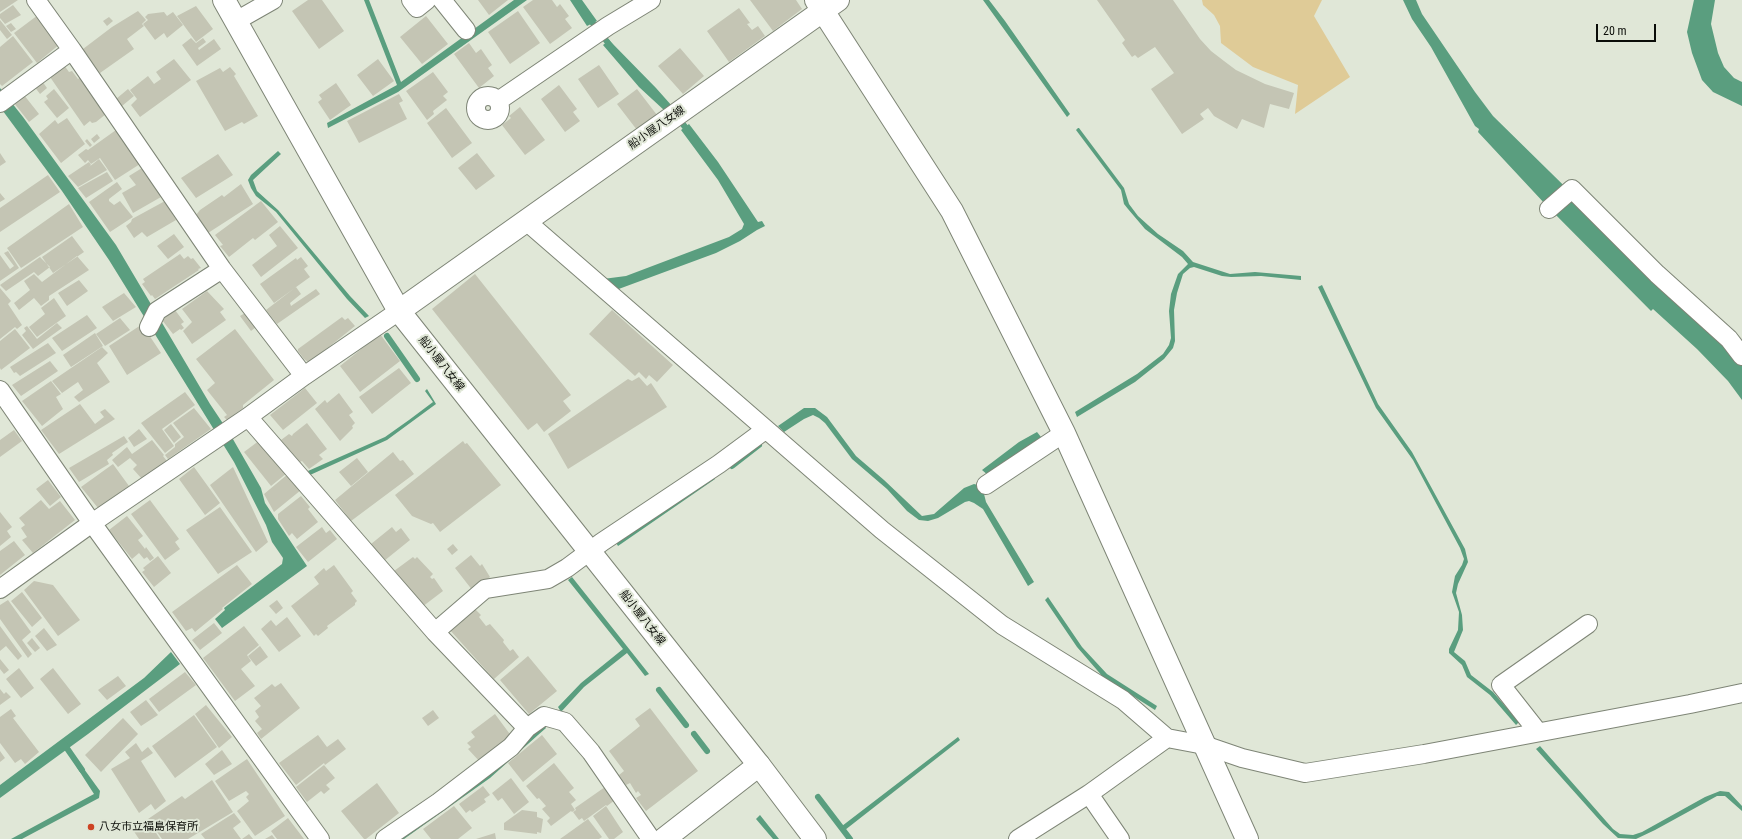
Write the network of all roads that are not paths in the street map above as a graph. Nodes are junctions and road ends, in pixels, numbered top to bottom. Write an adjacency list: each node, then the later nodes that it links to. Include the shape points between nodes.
1 (36, 0): 11 (street)
2 (224, 0): 9 (street)
3 (273, 0): 9 (street)
4 (411, 0): 5 (street, via 417,8)
5 (427, 0)
6 (442, 0): 10 (street)
7 (651, 0): 12 (street)
8 (826, 3): 15 (street, 船小屋八女線); 24 (street, via 952,211)
9 (236, 22): 17 (street)
10 (466, 30)
11 (72, 50): 13 (street); 16 (street)
12 (498, 101)
13 (0, 103)
14 (1549, 209): 19 (street, via 1572,189 1657,274 1730,340)
15 (526, 221): 17 (street, 船小屋八女線); 23 (street)
16 (222, 268): 18 (street, via 157,311); 20 (street)
17 (399, 311): 20 (street); 27 (street, 船小屋八女線)
18 (149, 327)
19 (1742, 356)
20 (304, 376): 22 (street)
21 (0, 390): 26 (street)
22 (248, 417): 26 (street); 30 (street)
23 (765, 430): 27 (street); 34 (street, via 882,530 1002,625 1123,700)
24 (1064, 433): 25 (street); 35 (street)
25 (986, 485)
26 (92, 523): 28 (street); 38 (street)
27 (589, 551): 30 (street, via 548,579 486,589); 36 (street, 船小屋八女線)
28 (0, 589)
29 (1588, 624): 33 (street, via 1501,685)
30 (435, 632): 32 (street)
31 (1742, 693): 33 (street)
32 (527, 728): 39 (street, via 511,747); 40 (street, via 544,716 565,722 591,752)
33 (1538, 732): 35 (street, via 1305,773 1242,758)
34 (1167, 738): 35 (street); 37 (street)
35 (1204, 745): 45 (street)
36 (759, 765): 41 (street); 42 (street, 船小屋八女線)
37 (1089, 794): 43 (street); 44 (street)
38 (320, 839)
39 (385, 839)
40 (651, 839)
41 (664, 839)
42 (815, 839)
43 (1018, 839)
44 (1120, 839)
45 (1247, 839)

